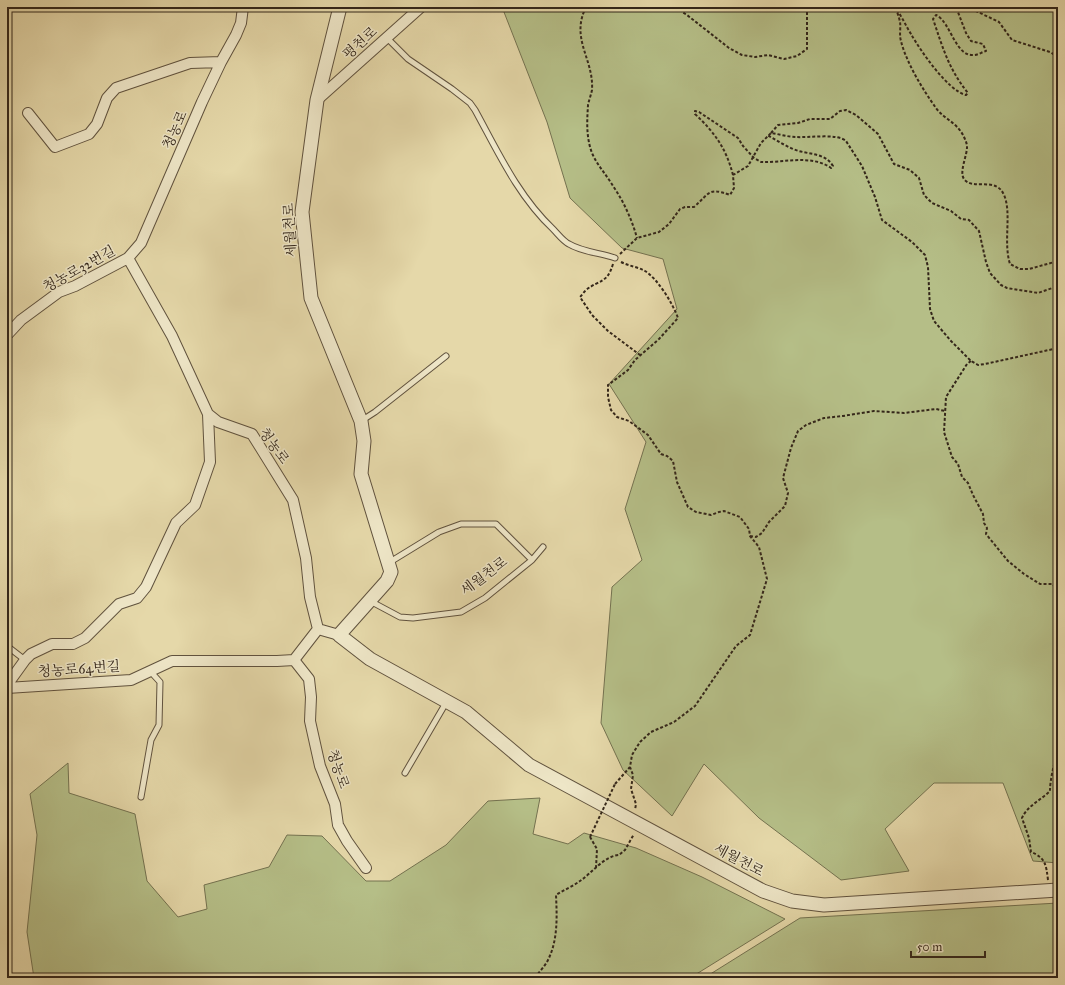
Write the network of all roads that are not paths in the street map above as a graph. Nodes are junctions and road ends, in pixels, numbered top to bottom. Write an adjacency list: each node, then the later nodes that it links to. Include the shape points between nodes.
1 (243, 7): 5 (street, 청농로, via 241,23)
2 (340, 7): 6 (street, 세월천로)
3 (421, 7): 4 (street, 평천로)
4 (387, 38): 6 (street, 평천로); 9 (lane, via 408,59 470,103 504,165 531,207 568,244)
5 (221, 62): 7 (street, via 190,63 116,88 107,98 89,134 55,147); 8 (street, 청농로, via 141,243)
6 (317, 100): 13 (street, 세월천로, via 302,212 311,298)
7 (28, 113)
8 (128, 258): 10 (street, 청농로32번길, via 59,292 21,320); 12 (street, via 172,336)
9 (615, 258)
10 (7, 335)
11 (446, 356): 13 (lane)
12 (208, 414): 18 (street, 청농로, via 218,422 252,434 293,500); 21 (street, via 210,462 198,498 195,505 176,523 146,587 137,598 119,604 85,638 73,644 52,644 31,654)
13 (361, 421): 16 (street, 세월천로, via 364,441 361,474)
14 (542, 547): 15 (lane, 세월천로)
15 (532, 560): 16 (lane, via 496,524 461,524 440,532); 17 (lane, 세월천로, via 485,598 462,612 413,618 400,617)
16 (389, 563): 17 (street, 세월천로, via 391,572 387,581)
17 (370, 601): 19 (street, 세월천로)
18 (318, 629): 19 (street, 세월천로); 22 (street)
19 (339, 635): 25 (street, 세월천로, via 370,659)
20 (7, 646): 21 (lane)
21 (25, 660): 24 (street)
22 (294, 660): 23 (street, 청농로64번길, via 172,661); 28 (street, 청농로, via 309,679 310,721 320,766 335,804 338,825 346,841)
23 (150, 671): 24 (street, 청농로64번길, via 131,680); 27 (lane, via 160,682 159,725 152,740)
24 (7, 686)
25 (447, 701): 26 (lane); 29 (street, 세월천로, via 466,712 529,764 763,891 792,901 824,905)
26 (405, 773)
27 (141, 796)
28 (366, 868)
29 (1054, 890)

